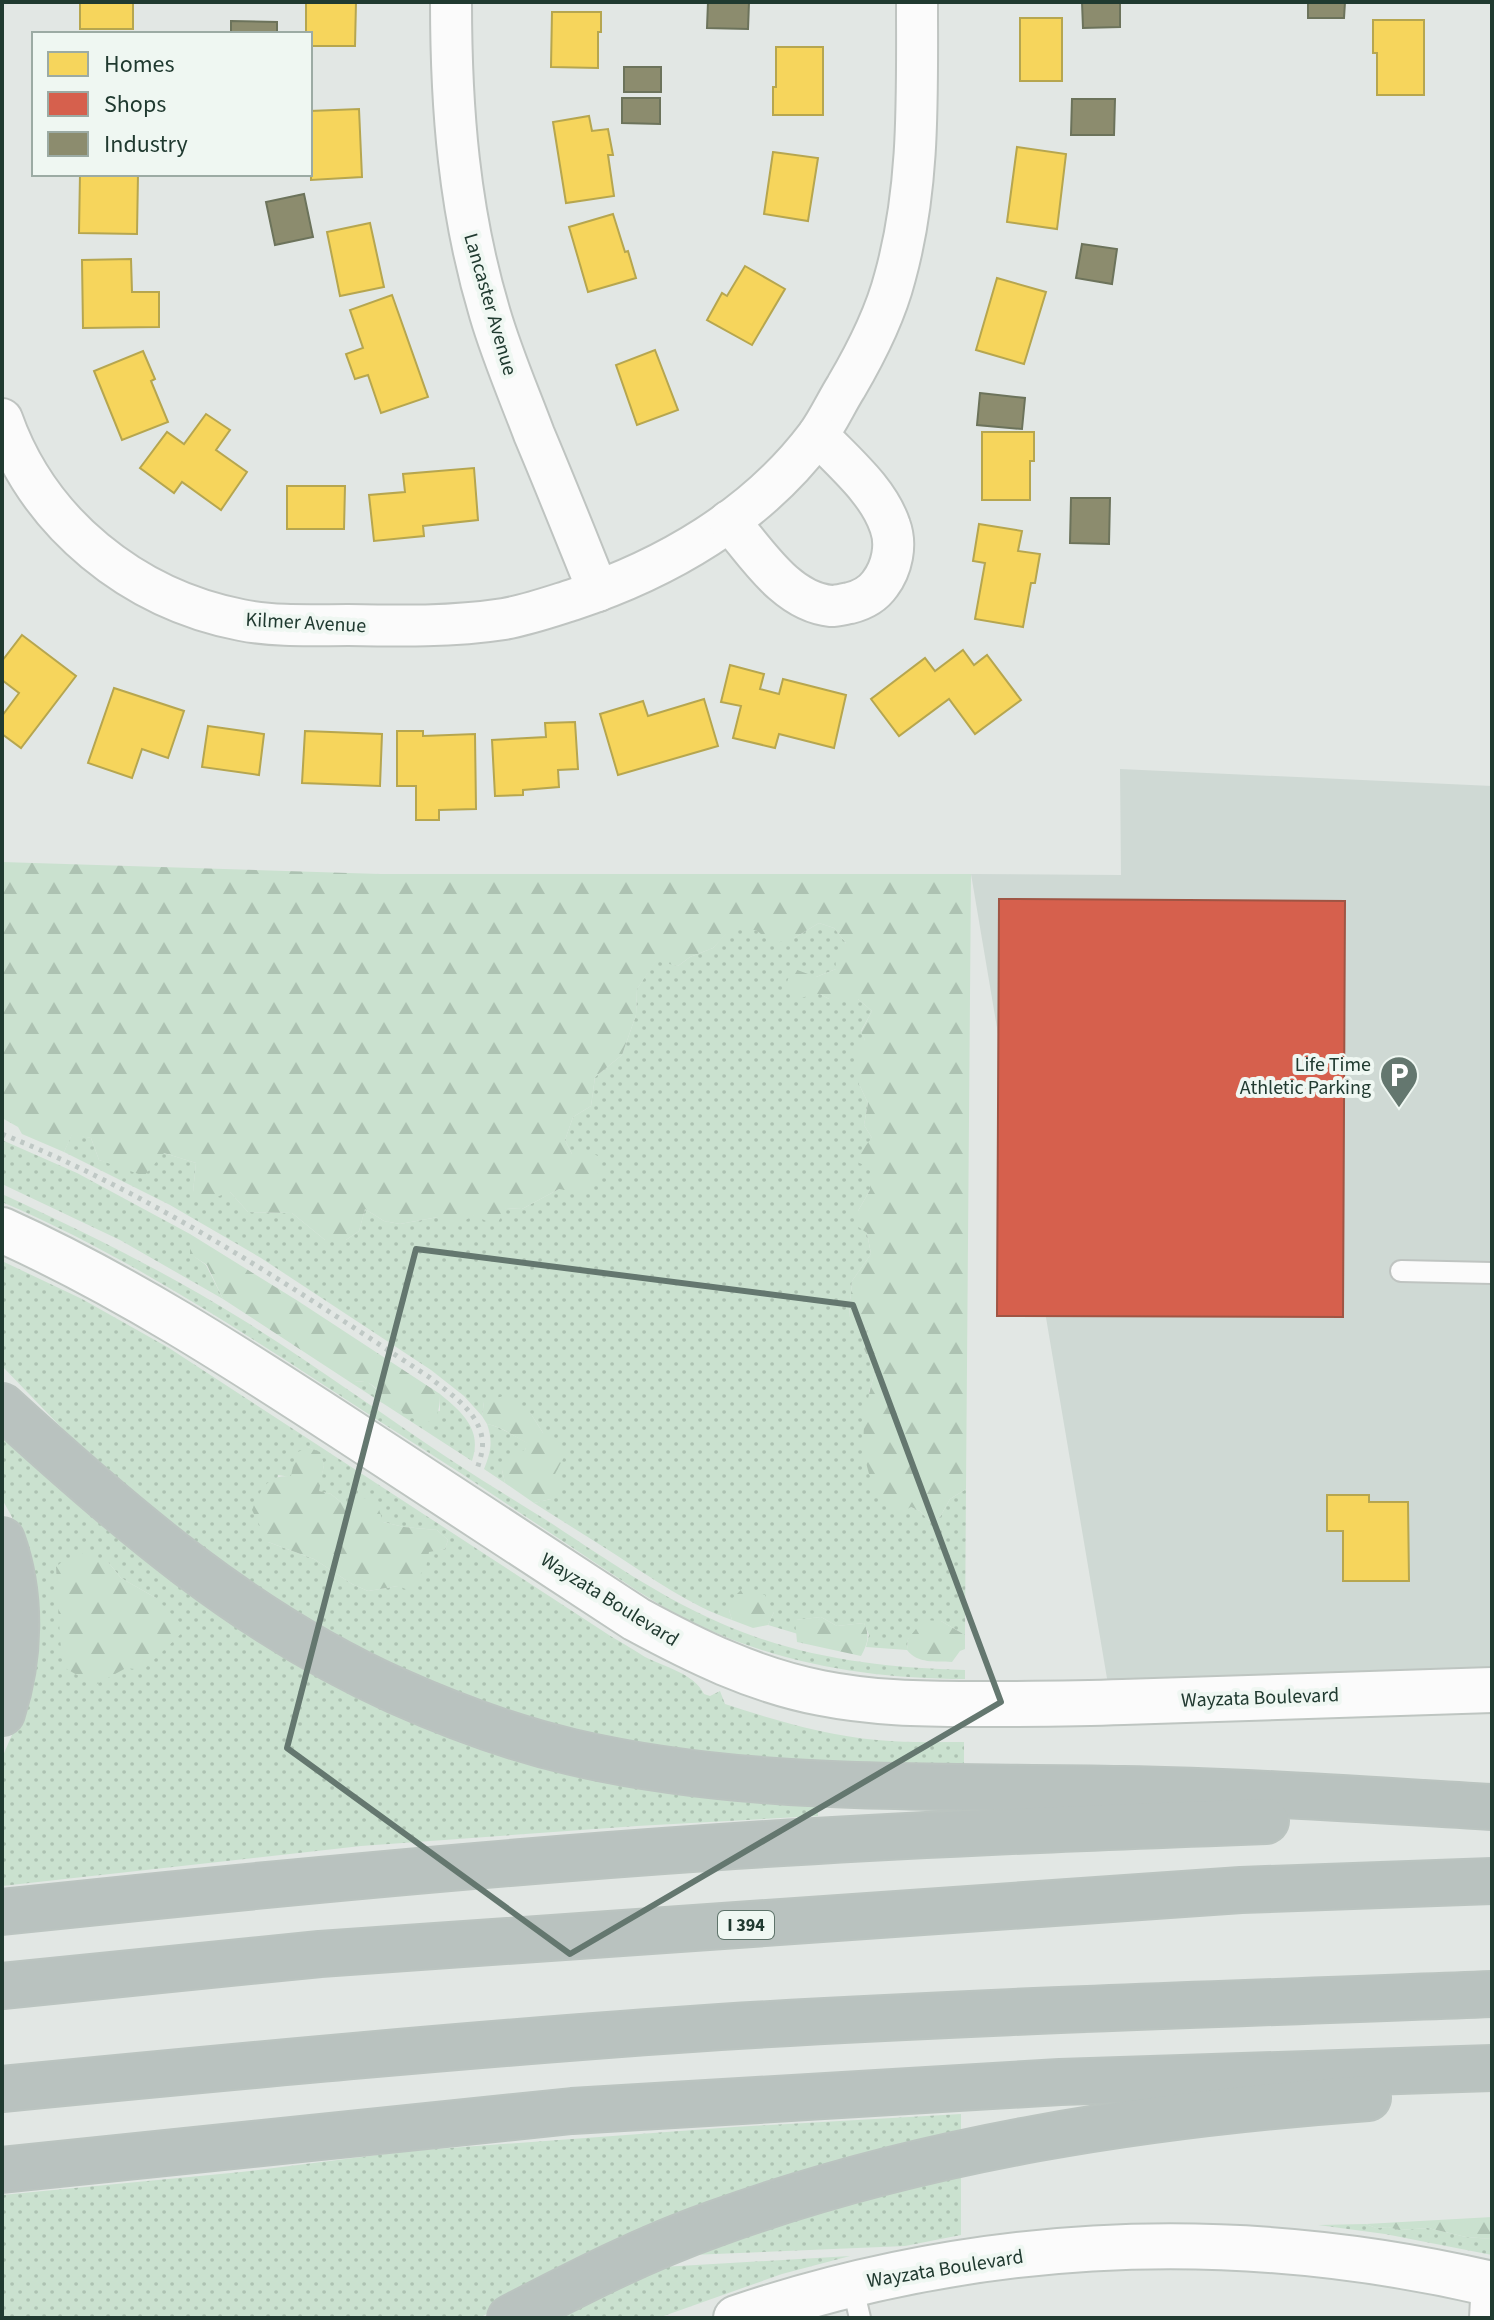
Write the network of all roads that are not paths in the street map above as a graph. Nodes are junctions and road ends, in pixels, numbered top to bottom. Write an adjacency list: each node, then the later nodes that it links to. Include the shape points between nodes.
1 (451, 2): 6 (street, Lancaster Avenue, via 455,135 476,263 511,376)
2 (917, 2): 4 (street, Kilmer Avenue, via 917,122 907,230 877,327)
3 (2, 419): 6 (street, Kilmer Avenue, via 31,479 79,538 139,582 204,611 283,624 421,627 507,618)
4 (818, 435): 5 (street, Kilmer Avenue, via 785,473); 5 (street, via 878,500 891,528 889,573 875,591 832,606 804,597 779,579)
5 (729, 521): 6 (street, Kilmer Avenue, via 685,552)
6 (598, 591)
7 (2, 1230): 12 (street, Wayzata Boulevard, via 157,1310 234,1357 636,1619 766,1679 865,1701 911,1704)
8 (1401, 1271): 9 (lane)
9 (1492, 1273)
10 (2, 1406): 14 (highway, via 114,1507 207,1581 292,1637 398,1691 571,1752 755,1780 1128,1789)
11 (2, 1540): 13 (highway, via 17,1624)
12 (1492, 1690)
13 (2, 1713)
14 (1492, 1810): 16 (highway, via 706,1848)
15 (1492, 1881): 17 (highway, I 394, via 1241,1890 320,1954)
16 (2, 1912)
17 (2, 1986)
18 (1492, 1994): 20 (highway, via 692,2029)
19 (1492, 2068): 22 (highway, via 1045,2082 588,2110)
20 (2, 2089)
21 (1492, 2089): 25 (highway, via 1211,2113 948,2155 713,2224)
22 (2, 2170)
23 (1485, 2294): 24 (street, Wayzata Boulevard, via 1309,2252 1158,2245 999,2257 880,2277)
24 (856, 2301): 26 (street, Wayzata Boulevard)
25 (510, 2318)
26 (736, 2318)

